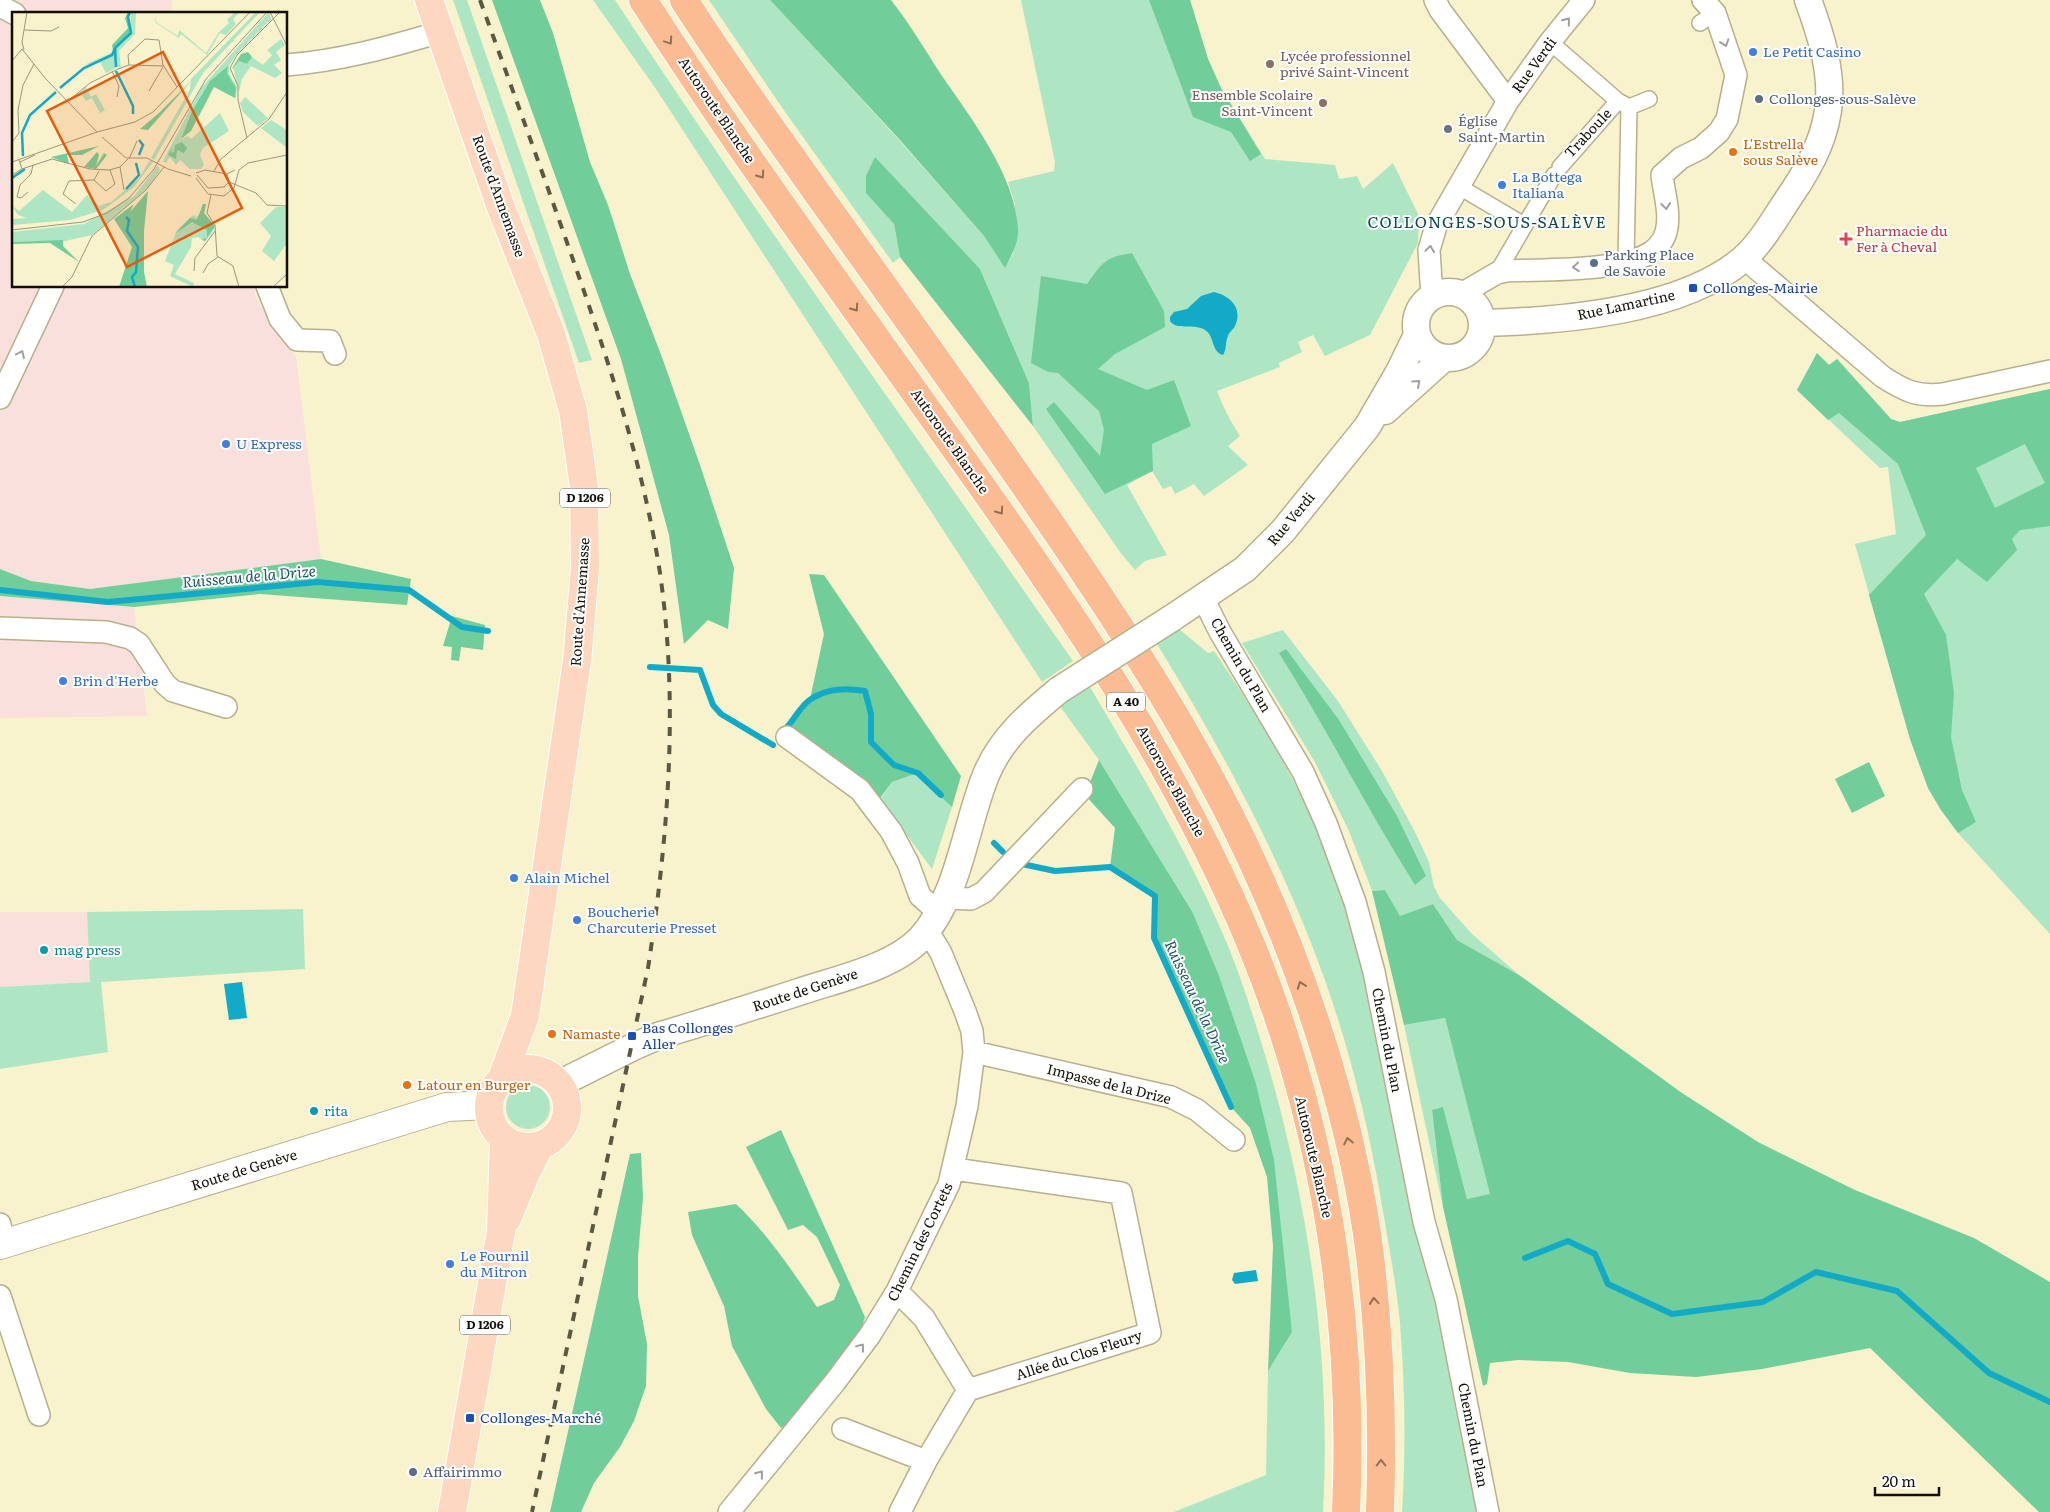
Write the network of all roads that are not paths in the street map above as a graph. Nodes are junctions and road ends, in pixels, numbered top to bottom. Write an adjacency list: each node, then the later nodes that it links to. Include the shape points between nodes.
1 (429, 0): 10 (main road, Route d'Annemasse / D 1206)
2 (643, 0): 60 (highway, Autoroute Blanche / A 40, one-way to 60, via 715,109 1083,632 1150,740 1223,880 1286,1041 1324,1196 1337,1276 1345,1360 1348,1432)
3 (684, 0): 61 (highway, A 40, one-way to 3, via 1380,1372 1369,1253 1359,1192 1344,1122 1318,1031 1254,864 1175,715 1108,607)
4 (1435, 0): 14 (street)
5 (1584, 0): 11 (street, Rue Verdi, one-way to 5)
6 (1808, 0): 18 (street, Rue Lamartine, via 1828,64 1829,103 1825,127 1804,176)
7 (0, 6): 8 (street)
8 (12, 12)
9 (1706, 12): 19 (street, one-way to 19, via 1736,75 1727,119 1702,148 1666,167 1662,175 1668,222 1664,238 1644,256)
10 (440, 32): 12 (street, via 395,46); 39 (main road, Route d'Annemasse / D 1206, via 500,206 551,334 573,411 584,488 586,553 580,627)
11 (1550, 42): 14 (street, Rue Verdi); 15 (street)
12 (288, 65)
13 (1649, 98): 15 (street)
14 (1508, 101): 16 (street, Rue Verdi)
15 (1624, 104): 17 (street, Traboule, via 1557,171); 19 (street)
16 (1458, 186): 17 (street); 24 (street, Rue Verdi, one-way to 16, via 1429,261 1432,238)
17 (1524, 226): 20 (street, Traboule)
18 (1744, 258): 25 (street, Rue Lamartine, via 1704,284 1640,304 1586,316); 29 (street, via 1883,378 1909,392 1943,394)
19 (1626, 261): 20 (street, one-way to 20)
20 (1497, 273): 23 (street)
21 (52, 288): 30 (street, one-way to 21)
22 (269, 288): 27 (street, via 280,319 297,340 330,341)
23 (1461, 294): 24 (street, via 1446,292); 25 (street, via 1478,309)
24 (1432, 297): 26 (street, via 1419,314)
25 (1482, 323): 28 (street, via 1482,332 1475,347 1461,357)
26 (1417, 335): 28 (street, via 1424,348); 31 (street, Rue Verdi)
27 (335, 354)
28 (1444, 358): 31 (street, Rue Verdi, one-way to 28)
29 (2050, 371)
30 (0, 398)
31 (1367, 427): 32 (street, Rue Verdi, via 1283,531 1245,568)
32 (1203, 598): 33 (street, Rue Verdi); 62 (street, Chemin du Plan, via 1303,772 1330,832 1355,902 1374,972 1424,1222 1446,1299)
33 (1172, 618): 38 (street, Route de Genève, bridge, via 1059,690 1018,726 993,761 982,785)
34 (0, 628): 35 (street, via 106,632 130,638 139,644 172,691)
35 (226, 707)
36 (787, 737): 38 (street, Chemin des Cortets, via 860,790 891,831 920,896)
37 (1082, 789): 38 (street, via 984,892)
38 (937, 913): 40 (street, Chemin des Cortets, via 941,953 972,1031); 43 (street, Route de Genève, via 903,952 862,972 658,1036)
39 (526, 1016): 41 (main road, Route d'Annemasse / D 1206); 42 (main road, Route d'Annemasse / D 1206)
40 (974, 1052): 46 (street, Impasse de la Drize, via 1172,1097 1197,1110); 48 (street, Chemin des Cortets, via 971,1087)
41 (536, 1069): 42 (main road, via 518,1070); 43 (main road, via 549,1074)
42 (502, 1078): 44 (main road, via 493,1090)
43 (559, 1084): 47 (main road, via 567,1104 566,1120 554,1137)
44 (489, 1105): 45 (main road, via 492,1124); 50 (main road, Route de Genève, via 448,1107)
45 (504, 1139): 47 (main road, via 521,1147); 49 (main road, D 1206)
46 (1234, 1140)
47 (540, 1145): 49 (main road, D 1206)
48 (954, 1170): 51 (street, Chemin des Cortets); 53 (street, Allée du Clos Fleury, via 1121,1193 1150,1333)
49 (501, 1232): 57 (main road, D 1206)
50 (1, 1237)
51 (897, 1291): 53 (street, via 924,1318); 58 (street, Chemin des Cortets, one-way to 51, via 835,1382)
52 (0, 1296): 54 (street)
53 (968, 1390): 56 (street)
54 (39, 1415)
55 (843, 1429): 56 (street)
56 (926, 1461): 59 (street)
57 (452, 1512)
58 (729, 1512)
59 (900, 1512)
60 (1346, 1512)
61 (1380, 1512)
62 (1488, 1512)

